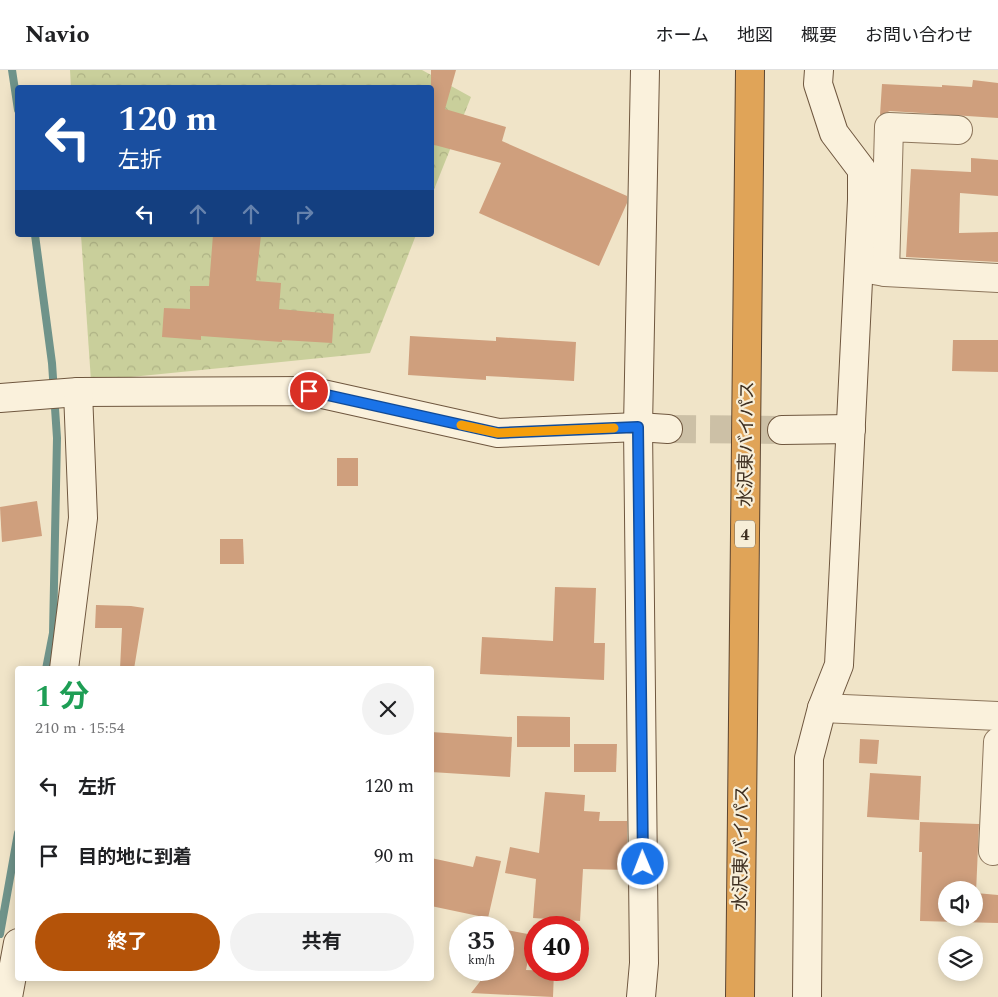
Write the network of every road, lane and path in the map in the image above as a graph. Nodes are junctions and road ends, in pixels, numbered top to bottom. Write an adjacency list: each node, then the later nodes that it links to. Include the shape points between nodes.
1 (645, 70): 10 (street)
2 (750, 70): 22 (highway, 水沢東バイパス / 4)
3 (819, 70): 5 (street, via 818,84 834,133 862,170)
4 (958, 130): 6 (street, via 889,127)
5 (859, 267): 6 (street); 12 (street)
6 (885, 272): 7 (street)
7 (998, 278)
8 (78, 392): 9 (street); 10 (street, via 309,391 498,433); 14 (street, via 83,518)
9 (0, 398)
10 (638, 427): 11 (street); 21 (street, via 644,953)
11 (668, 429)
12 (851, 429): 13 (street); 15 (street, via 839,665)
13 (782, 430)
14 (64, 666)
15 (822, 708): 16 (street); 23 (street, via 809,758)
16 (998, 716)
17 (998, 742): 18 (street)
18 (993, 851)
19 (15, 959): 20 (street)
20 (8, 997)
21 (641, 997)
22 (740, 997)
23 (807, 997)

